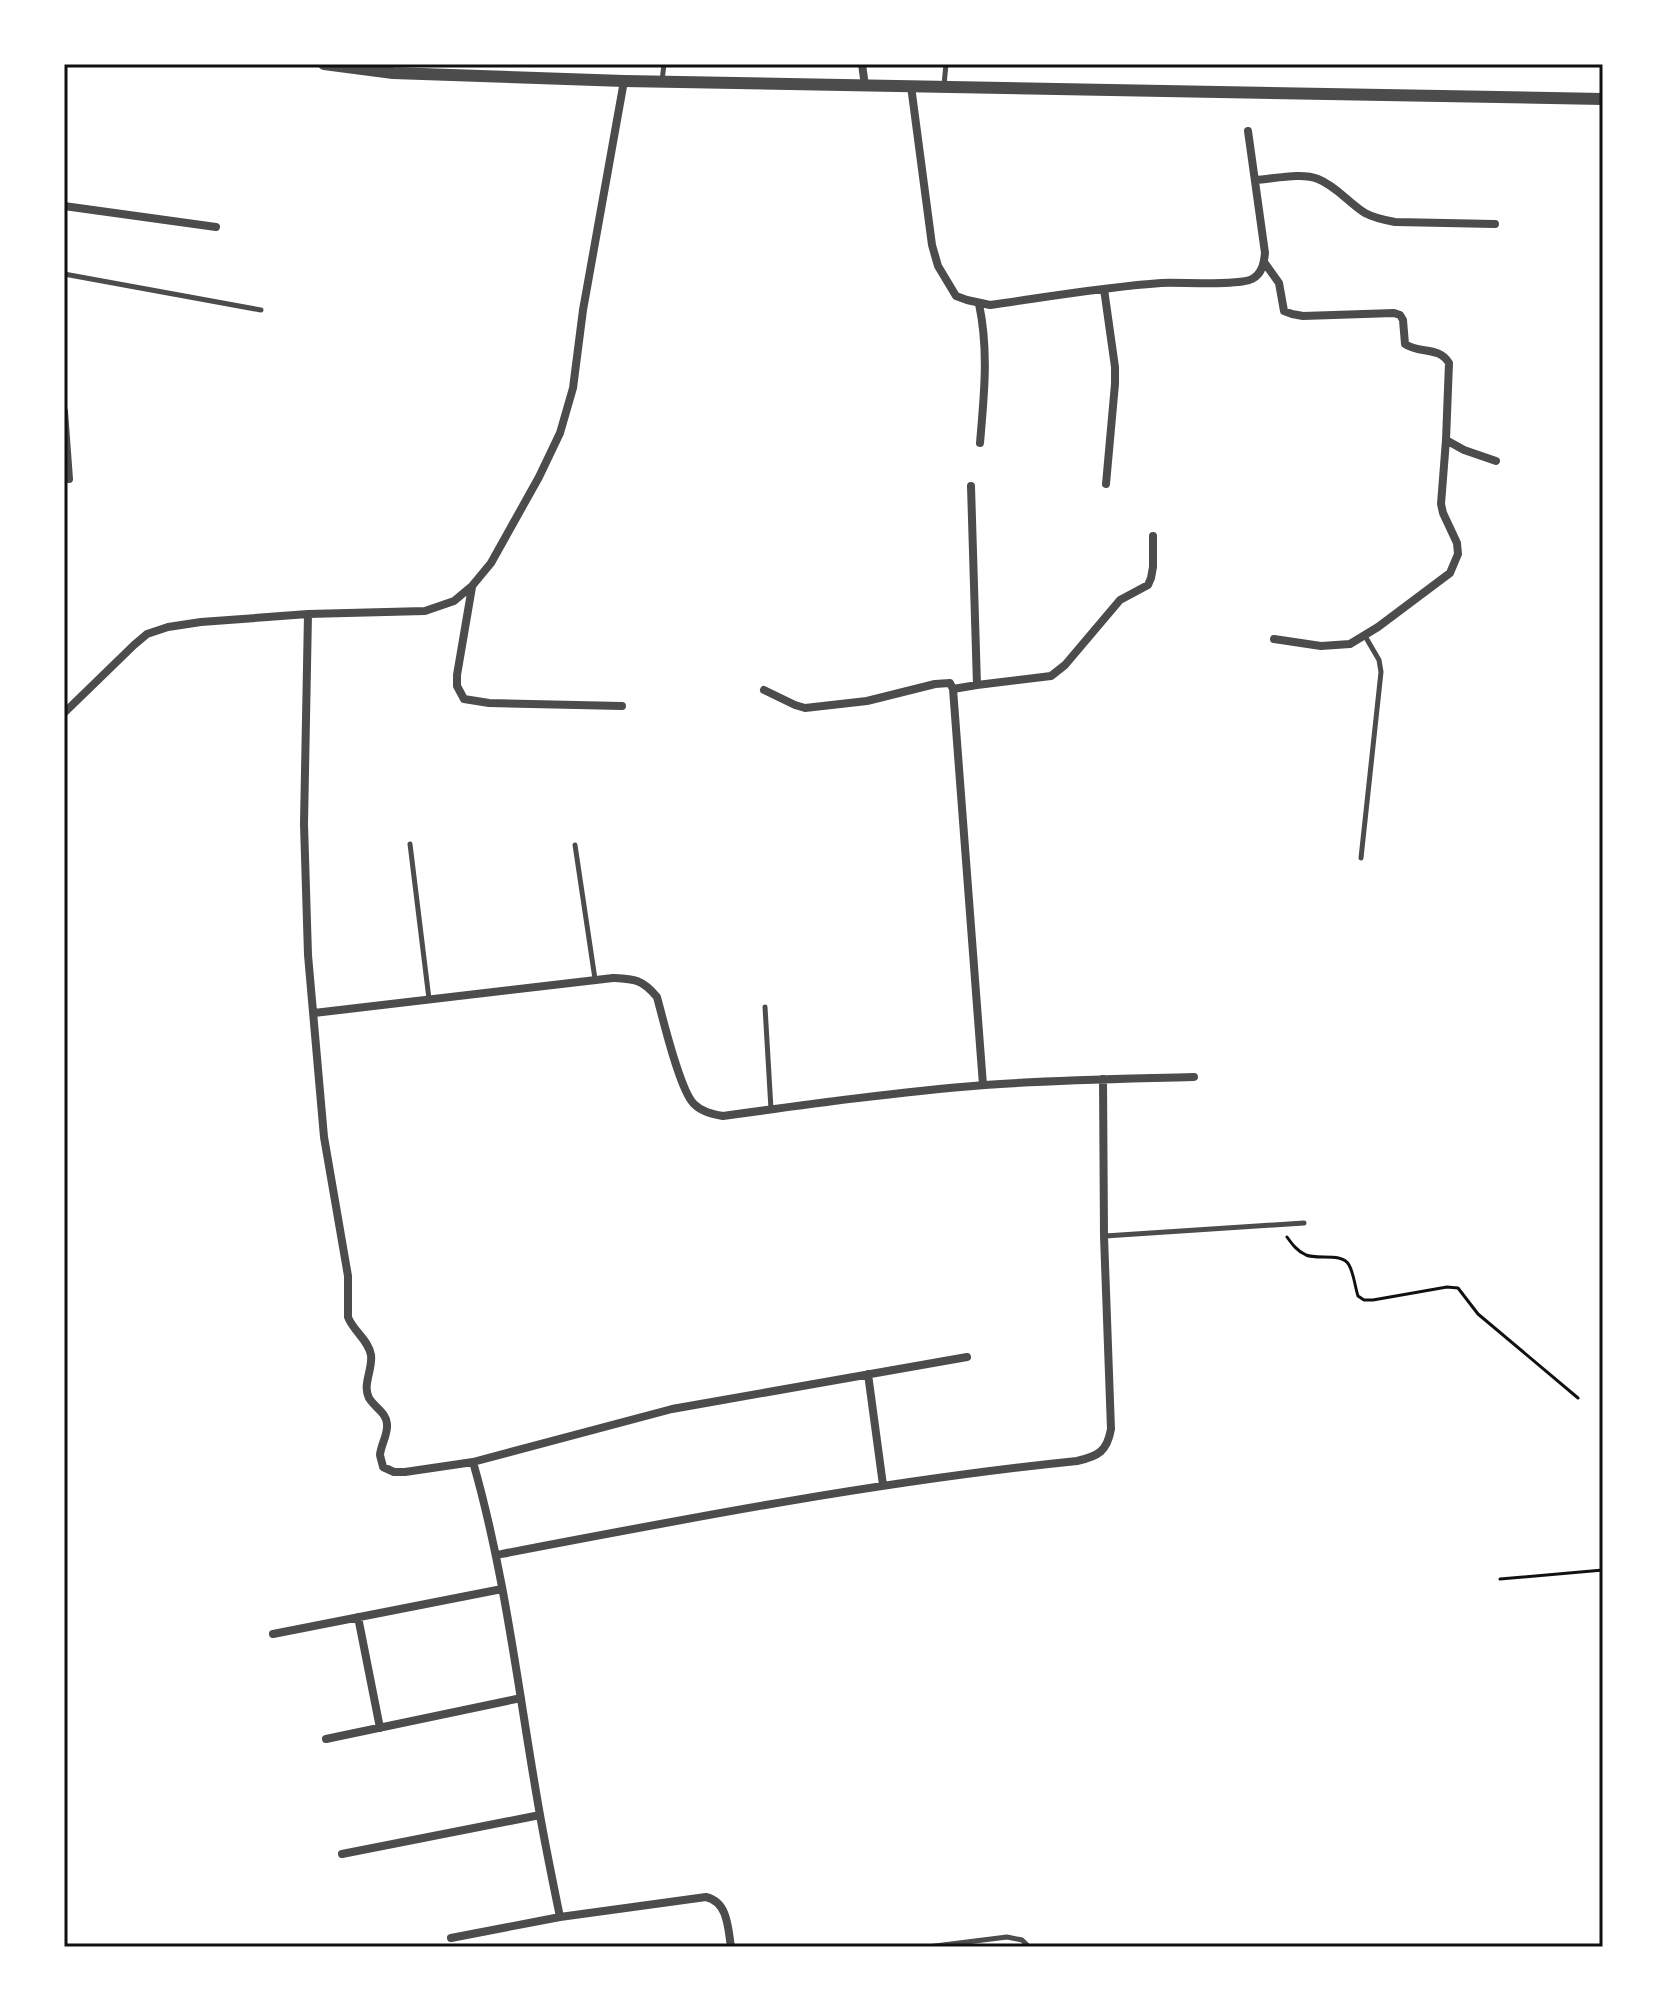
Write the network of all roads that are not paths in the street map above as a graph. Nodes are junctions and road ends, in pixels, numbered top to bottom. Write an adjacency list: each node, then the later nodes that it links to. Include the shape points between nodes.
1 (324, 64): 5 (street, via 393,73)
2 (664, 64): 6 (lane)
3 (862, 64): 7 (street)
4 (946, 64): 9 (lane)
5 (624, 81): 6 (street); 29 (street, via 573,388 560,433 491,563)
6 (662, 82): 7 (street)
7 (865, 86): 8 (street)
8 (911, 86): 9 (street); 19 (street, via 938,266 956,296)
9 (944, 86): 10 (street)
10 (1603, 99)
11 (1248, 131): 12 (street)
12 (1255, 180): 14 (street, via 1317,178 1365,213 1395,222); 16 (street)
13 (64, 206): 15 (street)
14 (1495, 224)
15 (216, 227)
16 (1264, 262): 18 (street, via 1253,279 1241,282); 22 (street, via 1279,283 1284,311 1303,316 1394,313 1403,320 1405,344 1446,357)
17 (64, 274): 20 (lane)
18 (1104, 289): 19 (street); 26 (street, via 1115,367)
19 (979, 304): 23 (street, via 986,354)
20 (261, 310)
21 (64, 411): 25 (street)
22 (1446, 440): 24 (street); 31 (street, via 1441,504 1457,543 1455,564)
23 (980, 443)
24 (1496, 461)
25 (69, 479)
26 (1106, 484)
27 (971, 486): 33 (street)
28 (1153, 536): 33 (street, via 1148,585 1120,600 1065,665 1051,676)
29 (472, 586): 30 (street, via 454,601 425,611); 36 (street, via 457,675 464,699)
30 (308, 614): 37 (street, via 184,624 147,634); 44 (street, via 304,824)
31 (1365, 636): 32 (street, via 1333,646); 40 (lane, via 1381,672)
32 (1274, 639)
33 (977, 685): 34 (street)
34 (953, 689): 35 (street, via 950,683 935,684 867,701 805,708); 47 (street)
35 (764, 690)
36 (622, 706)
37 (64, 713)
38 (410, 844): 42 (lane)
39 (575, 845): 41 (lane)
40 (1361, 858)
41 (595, 980): 42 (street); 48 (street, via 631,979 647,985 657,997 684,1089 706,1113 723,1116)
42 (429, 1000): 44 (street)
43 (765, 1007): 48 (lane)
44 (314, 1013): 53 (street, via 324,1137 348,1276 348,1317 372,1358 367,1395 383,1413 387,1428 380,1456 383,1467 405,1472)
45 (1194, 1077): 46 (street)
46 (1103, 1079): 47 (street); 50 (street)
47 (983, 1085): 48 (street)
48 (771, 1109)
49 (1304, 1223): 50 (lane)
50 (1104, 1236): 54 (street, via 1111,1429 1101,1452 1077,1461)
51 (967, 1357): 52 (street)
52 (868, 1374): 53 (street, via 672,1409); 54 (street)
53 (473, 1462): 55 (street)
54 (883, 1485): 55 (street)
55 (496, 1555): 56 (street)
56 (502, 1589): 57 (street); 59 (street)
57 (358, 1617): 58 (street); 60 (street)
58 (273, 1634)
59 (521, 1698): 60 (street); 62 (street)
60 (380, 1728): 61 (street)
61 (326, 1739)
62 (540, 1815): 63 (street); 64 (street)
63 (342, 1854)
64 (560, 1917): 65 (street); 66 (street, via 706,1897 721,1906)
65 (451, 1938)
66 (731, 1947)
67 (927, 1947): 68 (lane, via 1007,1937)
68 (1029, 1947)

